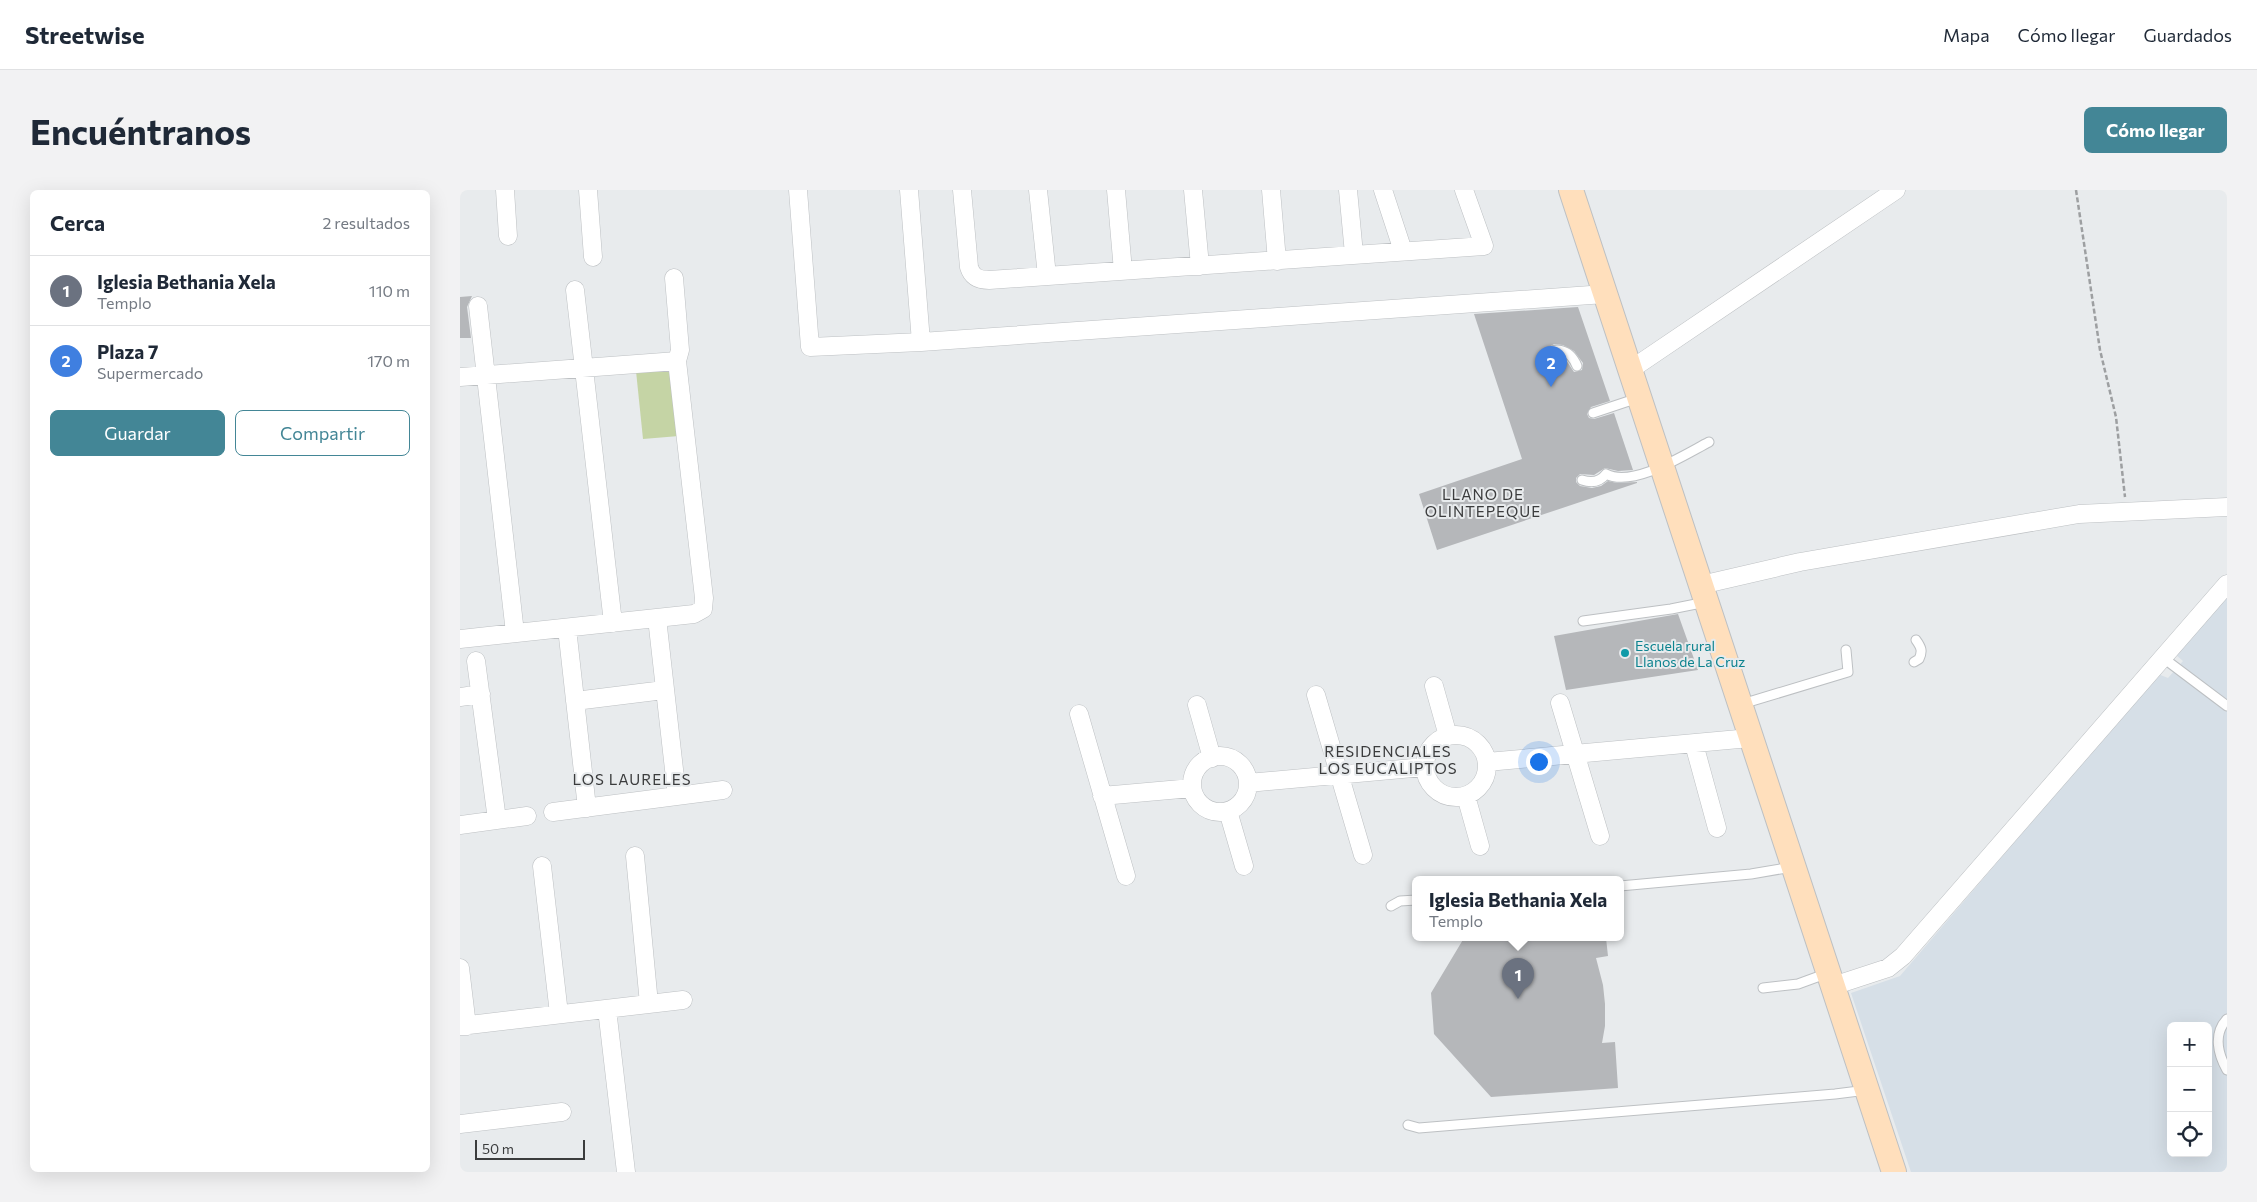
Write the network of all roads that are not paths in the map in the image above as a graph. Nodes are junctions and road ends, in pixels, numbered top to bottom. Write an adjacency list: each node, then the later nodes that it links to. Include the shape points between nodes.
1 (505, 190): 15 (street)
2 (588, 190): 18 (street)
3 (798, 190): 27 (street, via 810,347)
4 (909, 190): 27 (street)
5 (962, 190): 22 (street, via 968,261 973,276 988,280)
6 (1038, 190): 22 (street)
7 (1116, 190): 21 (street)
8 (1193, 190): 20 (street)
9 (1271, 190): 19 (street)
10 (1348, 190): 17 (street)
11 (1383, 190): 16 (street)
12 (1464, 190): 16 (street, via 1484,246)
13 (1571, 190): 25 (main road)
14 (1896, 190): 32 (street)
15 (508, 236)
16 (1402, 251): 17 (street)
17 (1354, 254): 19 (street)
18 (593, 257)
19 (1277, 261): 20 (street)
20 (1200, 266): 21 (street)
21 (1123, 271): 22 (street)
22 (1046, 276)
23 (674, 278): 28 (street, via 680,343)
24 (575, 290): 31 (street)
25 (1605, 294): 27 (street); 32 (main road)
26 (478, 306): 33 (street)
27 (921, 342)
28 (677, 361): 31 (street); 43 (street, via 705,604 694,614)
29 (1542, 361): 30 (lane, via 1549,353 1561,350 1571,354)
30 (1577, 366)
31 (584, 368): 33 (street); 45 (street)
32 (1630, 370): 35 (main road)
33 (486, 375): 34 (street); 47 (street)
34 (460, 377)
35 (1639, 398): 36 (lane); 38 (main road)
36 (1593, 413)
37 (1708, 442): 38 (lane)
38 (1661, 466): 39 (lane, via 1622,478 1606,474 1600,480); 42 (main road)
39 (1582, 480)
40 (2227, 507): 42 (street, via 2079,514 1830,557)
41 (2227, 584): 51 (street)
42 (1704, 594): 44 (lane, via 1670,609); 62 (main road)
43 (657, 618): 45 (street); 55 (street)
44 (1583, 622)
45 (614, 623): 46 (street)
46 (567, 628): 47 (street); 59 (street)
47 (515, 633): 48 (street)
48 (460, 639)
49 (1916, 640): 53 (lane, via 1922,654)
50 (1846, 650): 62 (lane, via 1848,672)
51 (2162, 657): 63 (lane); 98 (street, via 1903,956 1884,970)
52 (476, 660): 56 (street)
53 (1914, 662)
54 (1434, 686): 65 (street)
55 (664, 690): 59 (street); 76 (street)
56 (481, 694): 58 (street); 83 (street)
57 (1316, 695): 72 (street)
58 (460, 697)
59 (575, 701): 79 (street)
60 (1560, 703): 68 (street)
61 (1197, 705): 69 (street)
62 (1739, 705): 66 (main road)
63 (2227, 706)
64 (1079, 714): 77 (street)
65 (1448, 736): 70 (street, via 1470,738 1478,744); 71 (street, via 1433,744)
66 (1750, 738): 67 (street); 92 (main road)
67 (1694, 744): 68 (street); 85 (street)
68 (1575, 754): 70 (street); 86 (street)
69 (1212, 758): 73 (street, via 1222,757 1237,762 1243,768); 74 (street, via 1195,772)
70 (1487, 762): 78 (street, via 1482,783)
71 (1424, 767): 72 (street); 78 (street, via 1427,778 1439,792)
72 (1339, 775): 73 (street); 88 (street)
73 (1248, 783): 80 (street, via 1243,800)
74 (1192, 788): 77 (street); 80 (street, via 1198,802 1205,808)
75 (722, 790): 76 (street)
76 (677, 796): 79 (street)
77 (1102, 796): 93 (street)
78 (1466, 796): 87 (street)
79 (587, 808): 81 (street)
80 (1228, 811): 91 (street)
81 (553, 812)
82 (527, 816): 83 (street)
83 (497, 820): 84 (street)
84 (460, 825)
85 (1717, 828)
86 (1600, 836)
87 (1480, 846)
88 (1363, 855)
89 (635, 856): 101 (street)
90 (542, 866): 103 (street)
91 (1244, 866)
92 (1792, 867): 94 (lane); 98 (main road)
93 (1126, 876)
94 (1624, 886)
95 (1412, 900): 96 (lane)
96 (1391, 906)
97 (460, 968): 105 (street)
98 (1830, 979): 99 (lane); 107 (main road)
99 (1763, 988)
100 (684, 1000): 101 (street)
101 (649, 1004): 102 (street)
102 (607, 1008): 103 (street); 111 (street)
103 (559, 1014): 105 (street)
104 (2227, 1019): 106 (lane, via 2218,1033 2218,1043)
105 (463, 1026)
106 (2227, 1070)
107 (1867, 1090): 110 (lane, via 1439,1127); 112 (main road)
108 (562, 1112): 109 (street)
109 (460, 1124)
110 (1408, 1125)
111 (626, 1172)
112 (1894, 1172)

